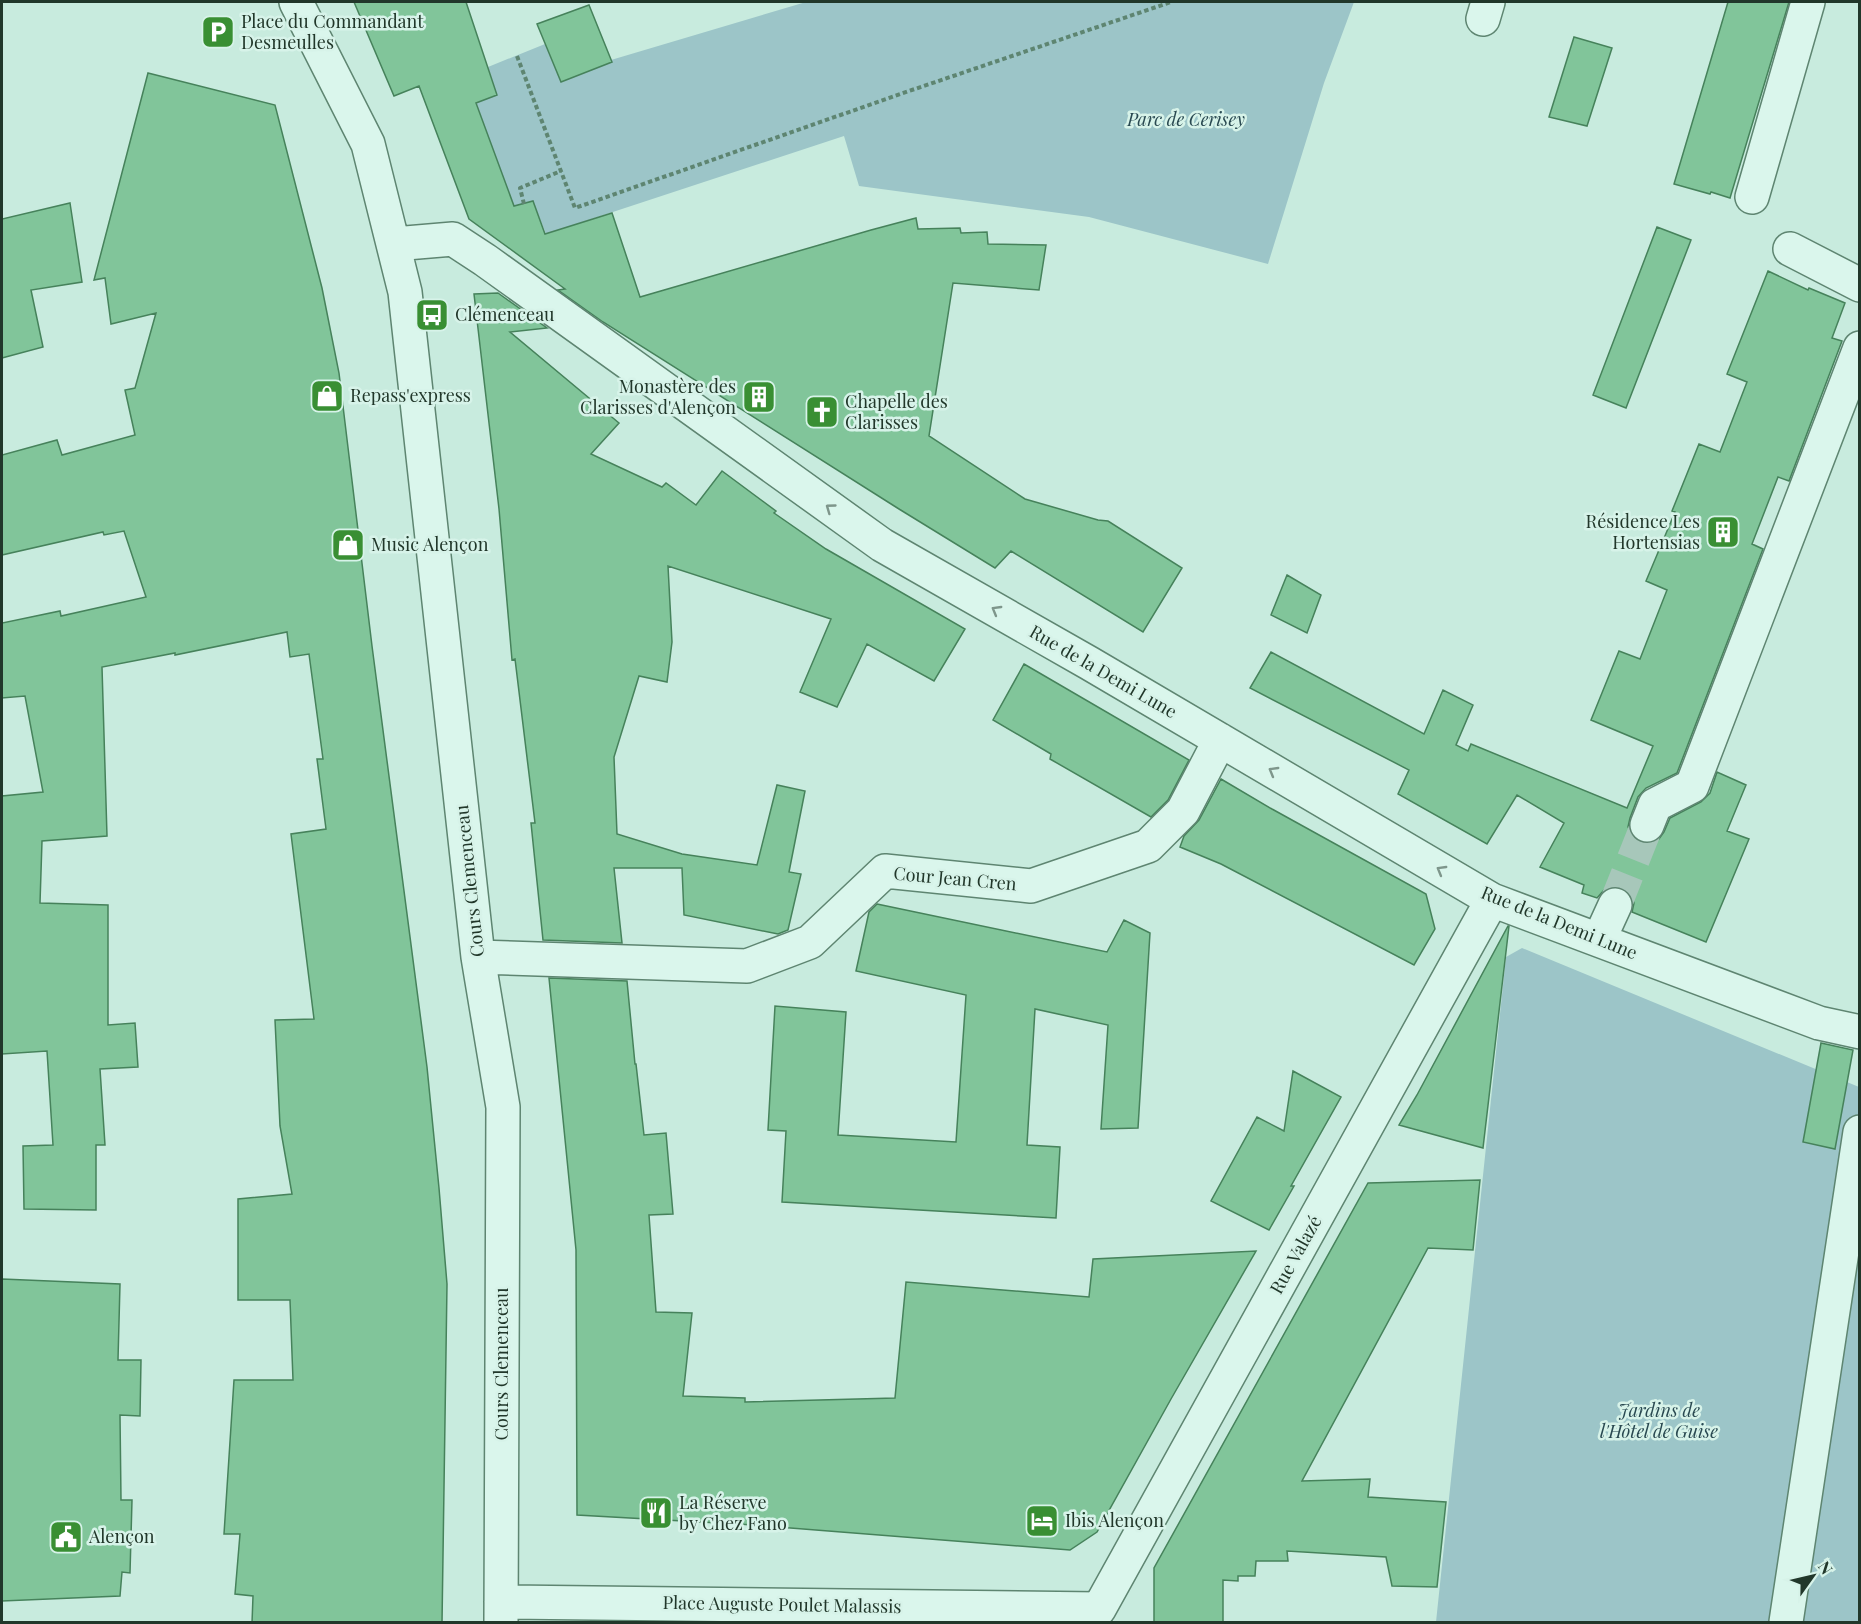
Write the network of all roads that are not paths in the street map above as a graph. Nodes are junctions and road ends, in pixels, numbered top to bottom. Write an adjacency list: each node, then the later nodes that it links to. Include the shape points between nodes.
1 (296, 2): 4 (street, Cours Clemenceau, via 368,144)
2 (1808, 2): 3 (street)
3 (1752, 198)
4 (394, 244): 8 (street, Rue de la Demi Lune, one-way to 4, via 882,545 453,239); 13 (street, Cours Clemenceau, via 405,292)
5 (1790, 249): 6 (street)
6 (1860, 285)
7 (1860, 348): 9 (street, via 1692,786 1655,805)
8 (1220, 740): 10 (street, Rue de la Demi Lune, one-way to 8); 13 (street, Cour Jean Cren, via 1183,811 1148,846 1031,886 885,872 810,942 747,966)
9 (1647, 825)
10 (1492, 900): 12 (street, Rue de la Demi Lune); 18 (street, Rue Valazé)
11 (1615, 905): 12 (street)
12 (1599, 940): 14 (street, Rue de la Demi Lune, via 1819,1023)
13 (478, 957): 16 (street, Cours Clemenceau, via 503,1107)
14 (1860, 1032)
15 (1860, 1132): 19 (street)
16 (501, 1612): 17 (street, Place Auguste Poulet Malassis)
17 (810, 1614): 18 (street, Place Auguste Poulet Malassis)
18 (1103, 1616)
19 (1786, 1623)

